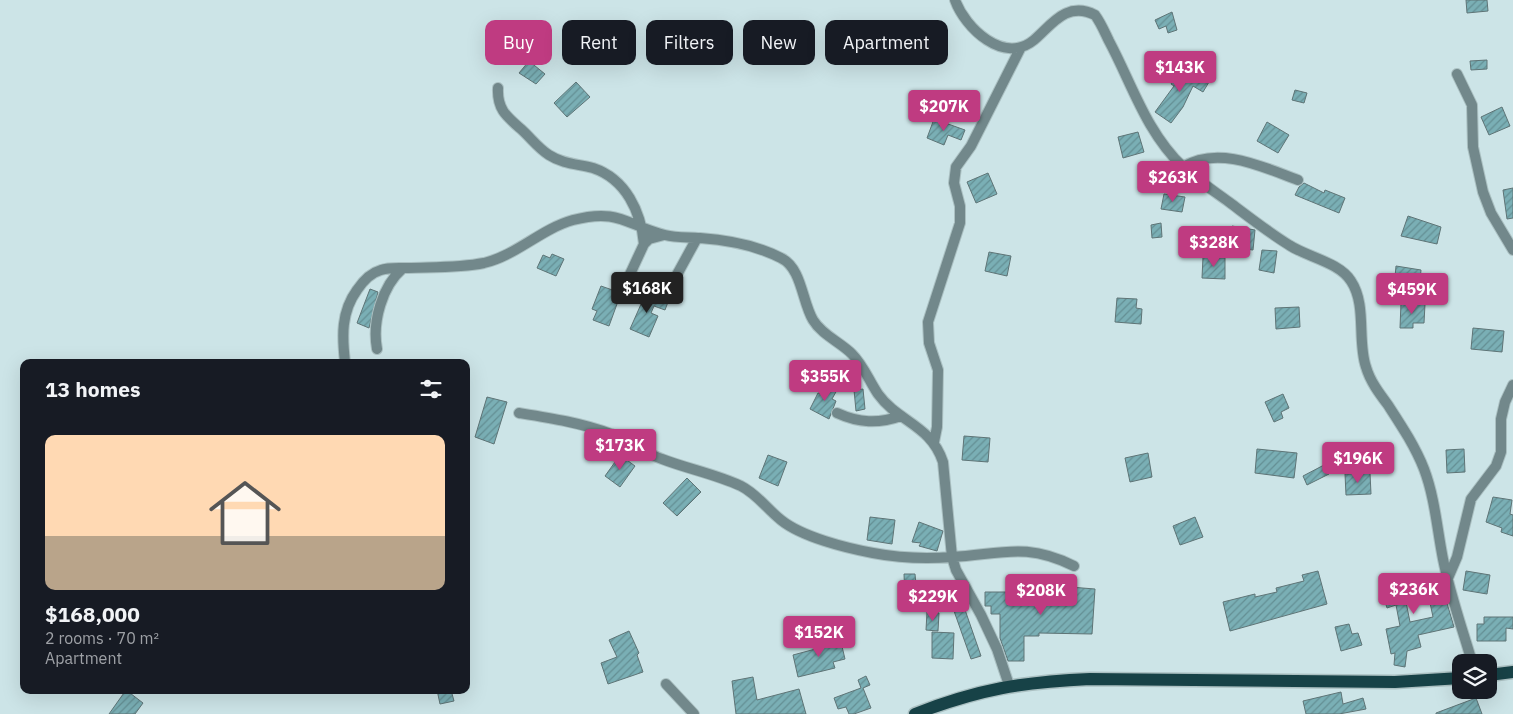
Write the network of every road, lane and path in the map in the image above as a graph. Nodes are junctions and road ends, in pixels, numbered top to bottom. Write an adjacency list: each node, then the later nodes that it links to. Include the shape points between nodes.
1 (955, 0): 2 (street, via 966,23 977,34 990,42)
2 (1021, 47): 5 (street, via 1042,33 1055,10 1065,4 1089,5 1115,51 1147,120); 21 (street, via 954,175 960,222 929,316 927,332 938,370)
3 (1457, 74): 11 (street, via 1472,105 1472,147 1484,192 1498,226)
4 (498, 88): 7 (street, via 497,100 502,112 538,146 564,162 592,168 616,181 637,210)
5 (1183, 167): 6 (street, via 1201,158 1226,158); 24 (street, via 1290,246 1340,270 1356,288 1365,365 1424,468)
6 (1298, 180)
7 (642, 226): 8 (street); 10 (street); 12 (street, via 611,215 591,217 557,226 515,251 486,262 470,266)
8 (664, 235): 9 (street); 10 (street, via 649,239)
9 (697, 238): 14 (street); 20 (street, via 750,246 784,259 795,273 814,321 854,356 878,394)
10 (644, 244): 13 (street)
11 (1513, 250)
12 (403, 268): 15 (street, via 391,280 384,296 375,329); 16 (street, via 382,269 370,275 353,296 344,323)
13 (624, 286)
14 (668, 291)
15 (376, 349)
16 (345, 359)
17 (1513, 385): 24 (street, via 1505,402 1501,452 1496,466 1471,499 1457,557)
18 (519, 413): 22 (street, via 611,434 663,460 727,480 757,497 794,529 835,544 873,554)
19 (836, 413): 20 (street, via 868,422)
20 (901, 416): 21 (street)
21 (934, 442): 22 (street, via 943,462)
22 (952, 558): 23 (street, via 1017,550 1037,552); 30 (street, via 997,649)
23 (1074, 566)
24 (1448, 578): 25 (street)
25 (1470, 654)
26 (1513, 672): 27 (main road)
27 (1497, 674)
28 (1452, 679): 30 (main road, via 1395,682 1090,679)
29 (666, 684): 31 (street)
30 (1009, 685): 32 (main road, via 972,693)
31 (694, 714)
32 (915, 714)

